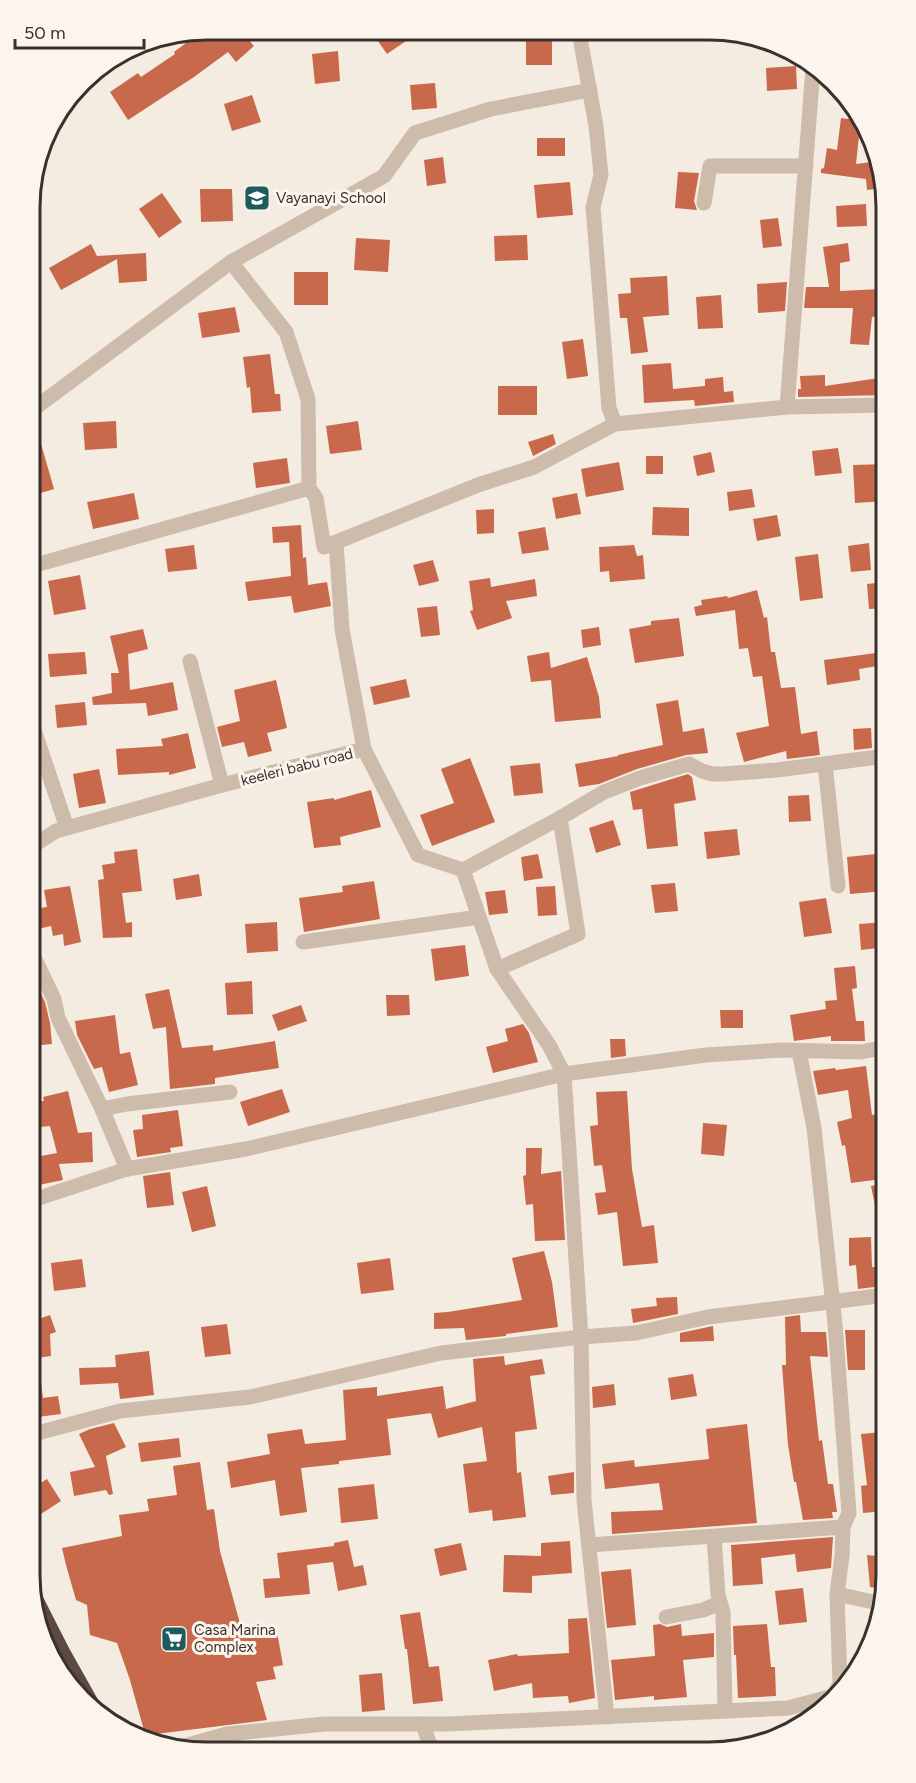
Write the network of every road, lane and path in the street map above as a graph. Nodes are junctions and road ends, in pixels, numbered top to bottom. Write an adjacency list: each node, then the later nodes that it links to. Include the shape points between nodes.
1 (581, 40): 3 (street)
2 (812, 77): 4 (street)
3 (590, 90): 6 (street, via 491,109 415,133 384,176); 10 (street, via 601,175 593,207 609,408)
4 (806, 166): 5 (street, via 710,166); 9 (street)
5 (704, 202)
6 (231, 262): 7 (street); 11 (street, via 286,332 308,399)
7 (40, 404)
8 (876, 405): 9 (street)
9 (787, 407): 10 (street)
10 (615, 424): 12 (street, via 534,467 478,485)
11 (309, 488): 12 (street, via 316,498 324,547); 13 (street)
12 (336, 542): 16 (street, keeleri babu road, via 342,629)
13 (40, 564)
14 (190, 661): 19 (street)
15 (40, 748): 21 (street)
16 (364, 749): 19 (street, keeleri babu road); 23 (street, via 418,855)
17 (876, 757): 18 (street)
18 (825, 764): 20 (street, via 722,774 689,764 604,792); 24 (street)
19 (222, 785): 21 (street, keeleri babu road)
20 (560, 818): 23 (street); 27 (street, via 578,934)
21 (67, 828): 22 (street, keeleri babu road)
22 (40, 841)
23 (463, 870): 25 (street)
24 (838, 886)
25 (479, 916): 26 (street); 27 (street)
26 (303, 942)
27 (497, 969): 31 (street)
28 (40, 970): 33 (street, via 58,1018)
29 (875, 1049): 30 (street)
30 (799, 1051): 31 (street, via 706,1055); 37 (street, via 814,1128)
31 (564, 1074): 34 (street, via 246,1149); 38 (street)
32 (230, 1092): 33 (street)
33 (102, 1109): 34 (street)
34 (127, 1169): 35 (street)
35 (40, 1198)
36 (875, 1296): 37 (street)
37 (832, 1302): 38 (street, via 708,1317 636,1333); 40 (street, via 849,1513)
38 (581, 1337): 39 (street, via 441,1353 250,1397 120,1411); 42 (street, via 584,1500)
39 (40, 1432)
40 (843, 1527): 41 (street); 43 (street)
41 (714, 1537): 42 (street); 45 (street)
42 (589, 1545): 52 (street)
43 (837, 1594): 44 (street); 49 (street)
44 (873, 1602)
45 (720, 1603): 46 (street); 51 (street)
46 (666, 1617)
47 (49, 1628): 48 (highway)
48 (74, 1676)
49 (840, 1678)
50 (821, 1699): 51 (street, via 788,1708)
51 (725, 1711): 52 (street)
52 (607, 1717): 53 (street)
53 (423, 1724): 54 (street, via 324,1724 227,1734); 55 (street)
54 (200, 1742)
55 (429, 1742)

